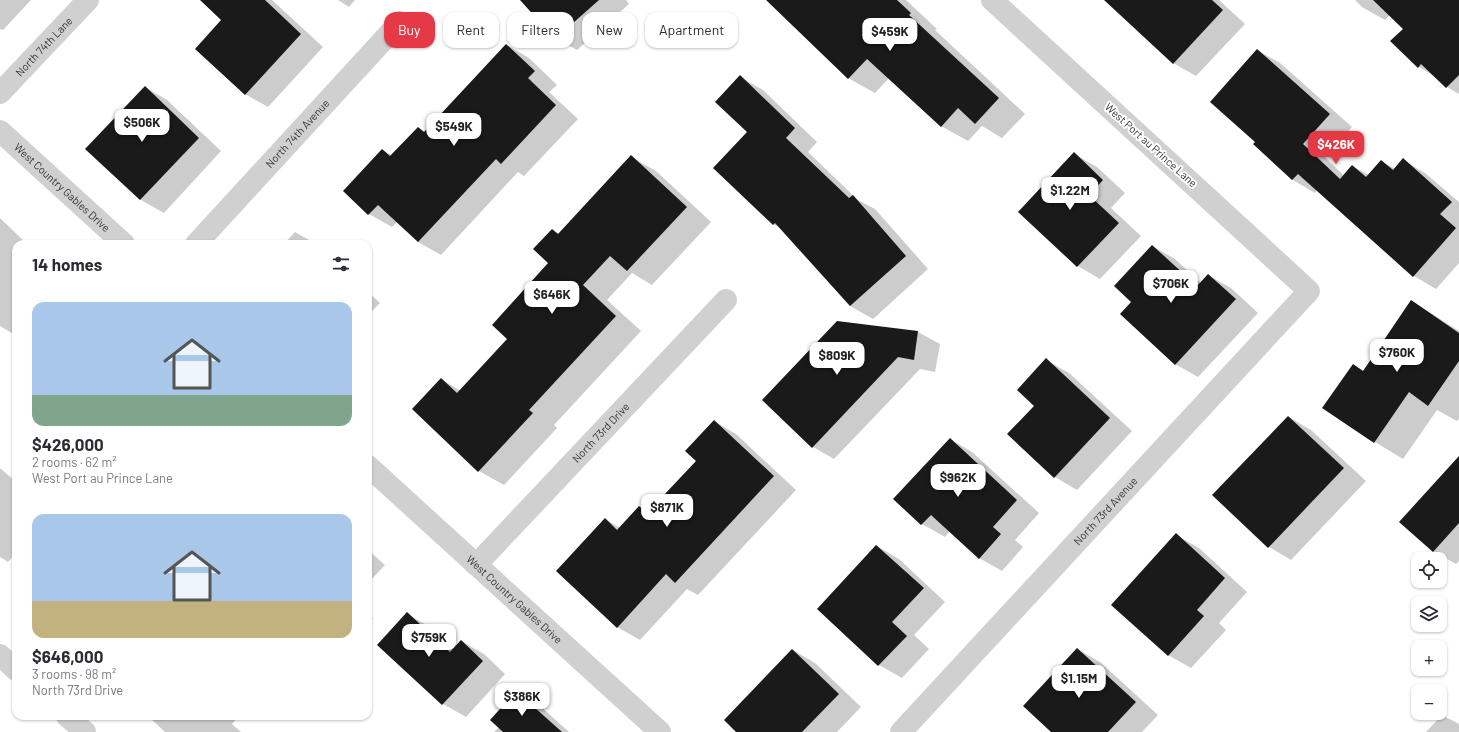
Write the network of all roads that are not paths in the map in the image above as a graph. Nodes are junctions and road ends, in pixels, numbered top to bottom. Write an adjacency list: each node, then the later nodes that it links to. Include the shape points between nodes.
1 (88, 0): 4 (street, North 74th Lane)
2 (992, 0): 8 (street, West Port au Prince Lane)
3 (384, 39): 7 (street, North 74th Avenue)
4 (0, 93)
5 (0, 132): 6 (street, West Country Gables Drive)
6 (120, 240)
7 (200, 240)
8 (1310, 291): 17 (street, North 73rd Avenue)
9 (726, 300): 11 (street, North 73rd Drive)
10 (372, 470): 11 (street, West Country Gables Drive)
11 (476, 565): 16 (street, West Country Gables Drive)
12 (0, 655): 13 (street)
13 (12, 666)
14 (72, 720): 15 (street)
15 (85, 732)
16 (660, 732)
17 (901, 732)

